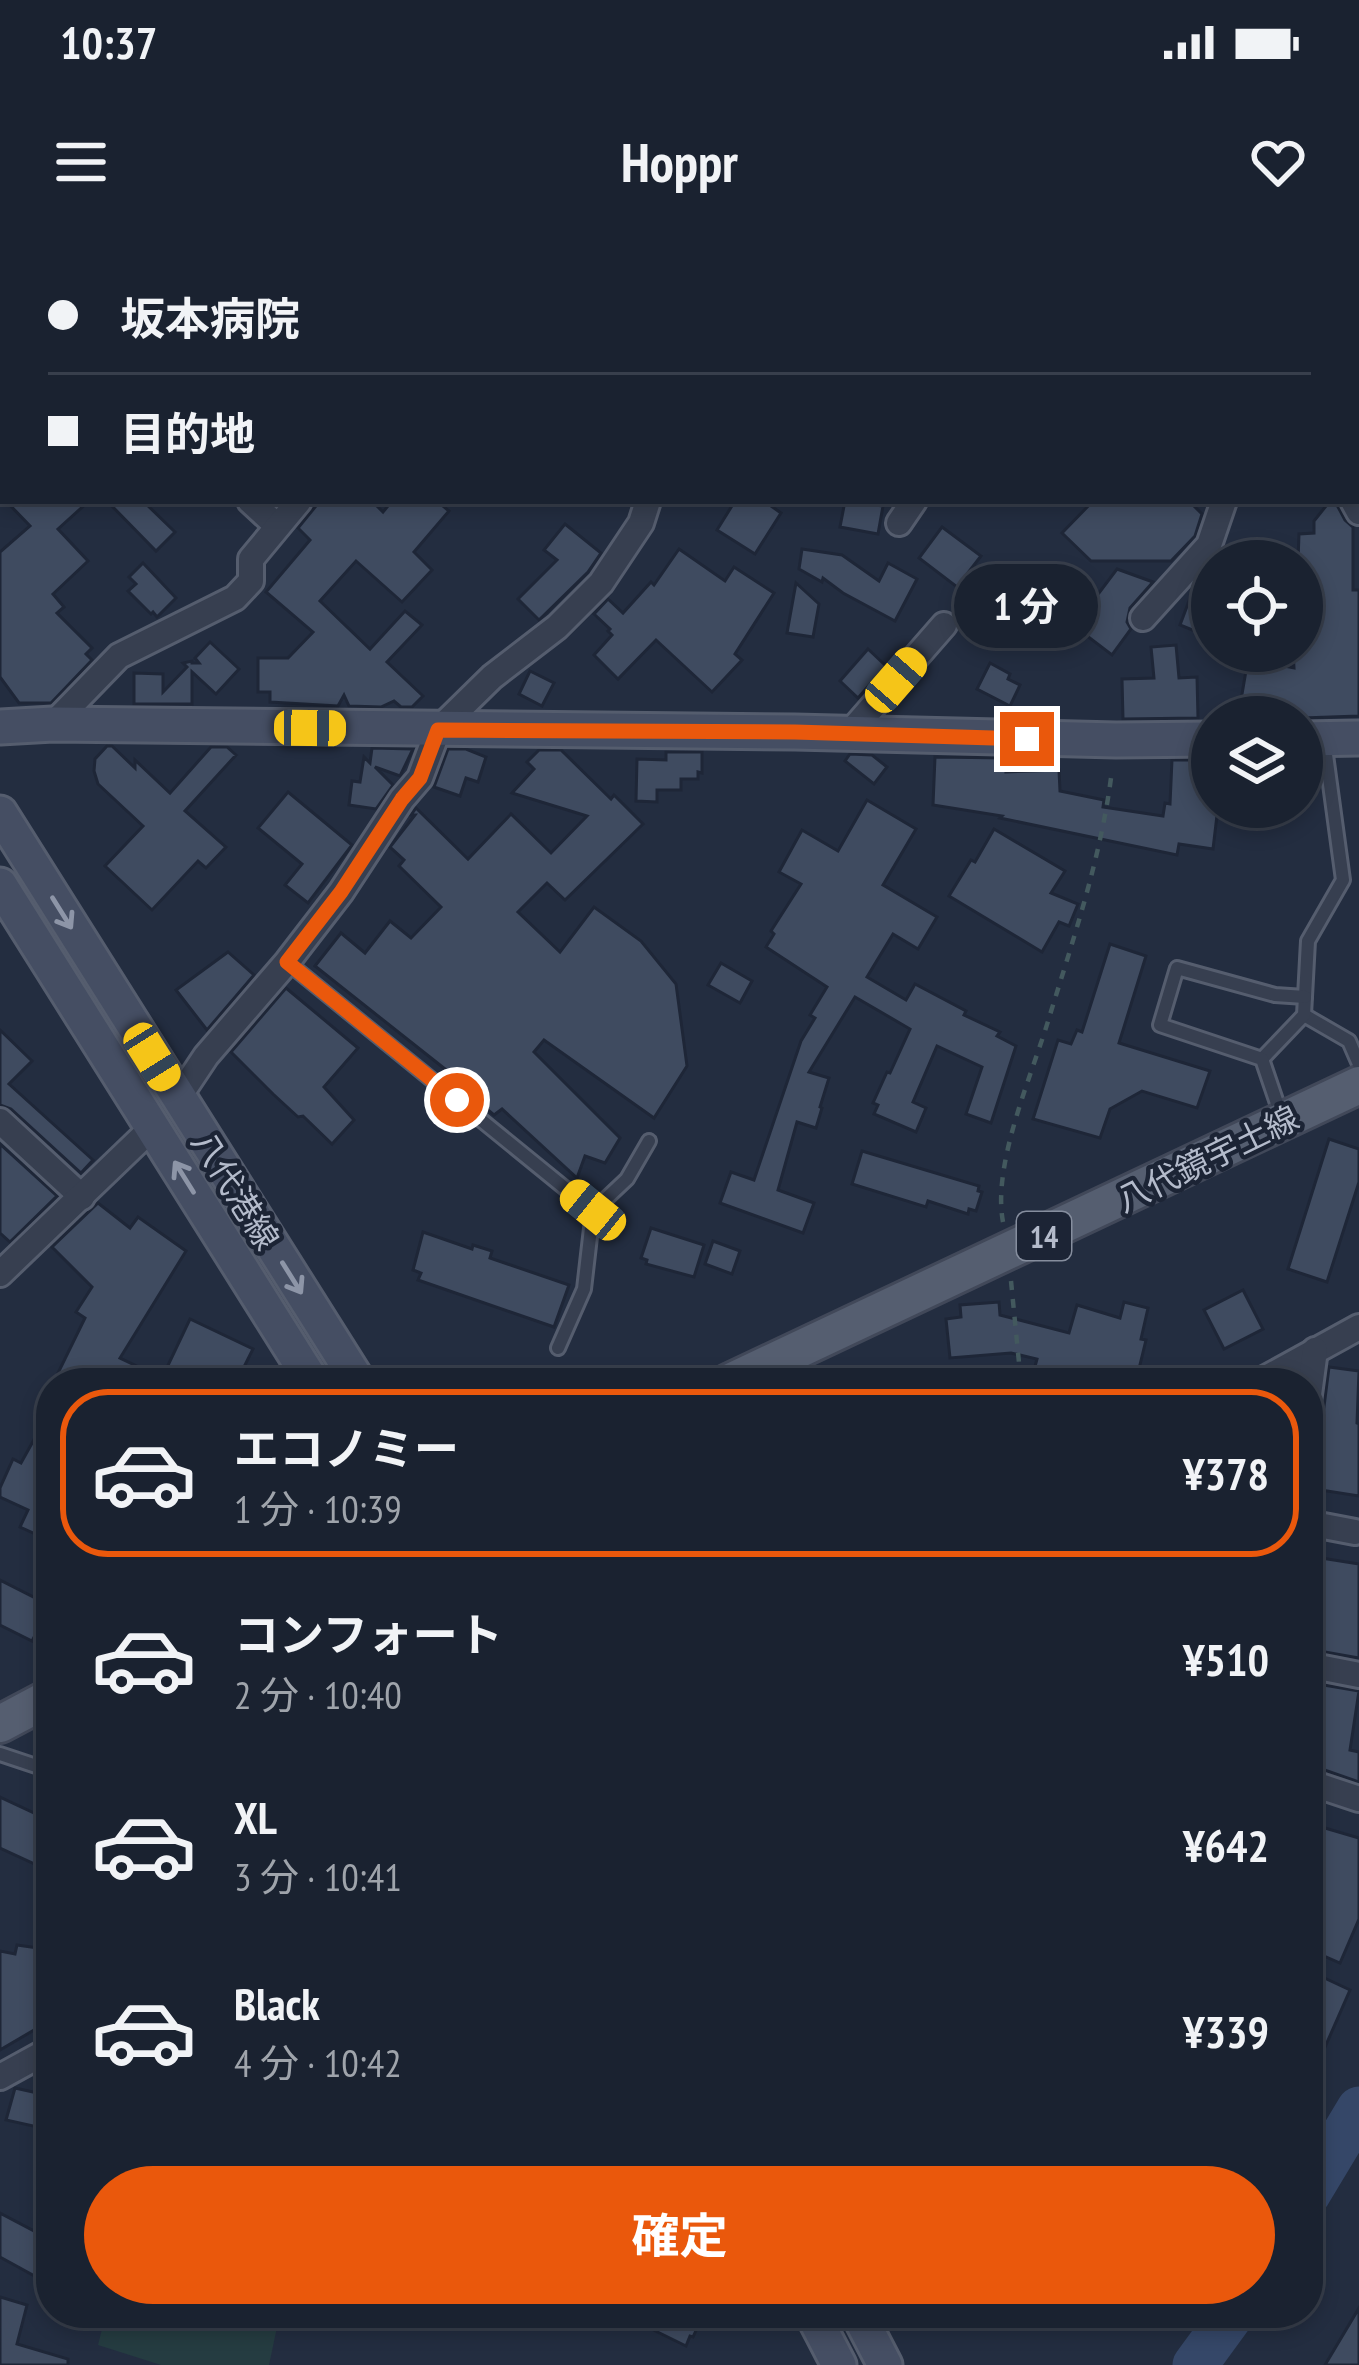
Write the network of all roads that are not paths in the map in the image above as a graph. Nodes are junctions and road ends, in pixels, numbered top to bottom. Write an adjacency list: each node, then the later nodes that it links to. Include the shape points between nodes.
1 (253, 504): 7 (street)
2 (295, 504): 7 (street)
3 (647, 504): 12 (street, via 601,583)
4 (912, 504): 6 (street)
5 (1223, 504): 8 (street, via 1209,545)
6 (898, 523)
7 (276, 525): 10 (street, via 235,598 119,656)
8 (1143, 618)
9 (944, 625): 13 (street)
10 (53, 724): 11 (main road); 12 (main road)
11 (0, 727)
12 (438, 730): 13 (main road); 20 (street, via 420,778)
13 (848, 735): 16 (main road)
14 (1323, 738): 15 (main road)
15 (1359, 738)
16 (1191, 740)
17 (1323, 785): 21 (lane, via 1343,880 1308,941)
18 (0, 814): 26 (main road, 八代港線, one-way to 26)
19 (0, 885): 29 (main road, 八代港線)
20 (287, 962): 26 (street); 32 (lane)
21 (1305, 997): 22 (lane); 23 (lane, via 1177,968 1160,1025)
22 (1304, 1015): 23 (lane); 24 (lane, via 1349,1041)
23 (1262, 1059): 28 (lane)
24 (1359, 1064)
25 (1359, 1085): 28 (main road, 八代鏡宇土線 / 14)
26 (178, 1098): 38 (main road, 八代港線, one-way to 38)
27 (0, 1121): 31 (street)
28 (1283, 1121): 39 (main road, 八代鏡宇土線 / 14)
29 (153, 1127): 31 (street); 37 (main road, 八代港線, one-way to 29)
30 (649, 1141): 32 (lane, via 627,1179)
31 (82, 1197): 33 (street)
32 (593, 1210): 35 (lane, via 584,1289)
33 (0, 1274)
34 (1359, 1327): 36 (street)
35 (558, 1348)
36 (1315, 1350): 40 (street); 41 (street)
37 (304, 1368)
38 (349, 1368)
39 (760, 1368)
40 (1283, 1368)
41 (1313, 1368)
42 (1323, 1526): 43 (street)
43 (1355, 1532)
44 (1323, 1668): 45 (street)
45 (1359, 1676)
46 (36, 1704): 47 (main road)
47 (0, 1724)
48 (0, 1754): 49 (lane)
49 (36, 1766)
50 (1323, 1787): 51 (street)
51 (1359, 1799)
52 (36, 2058): 53 (street)
53 (0, 2078)
54 (820, 2328): 56 (main road)
55 (866, 2328): 57 (main road)
56 (838, 2365)
57 (885, 2365)

